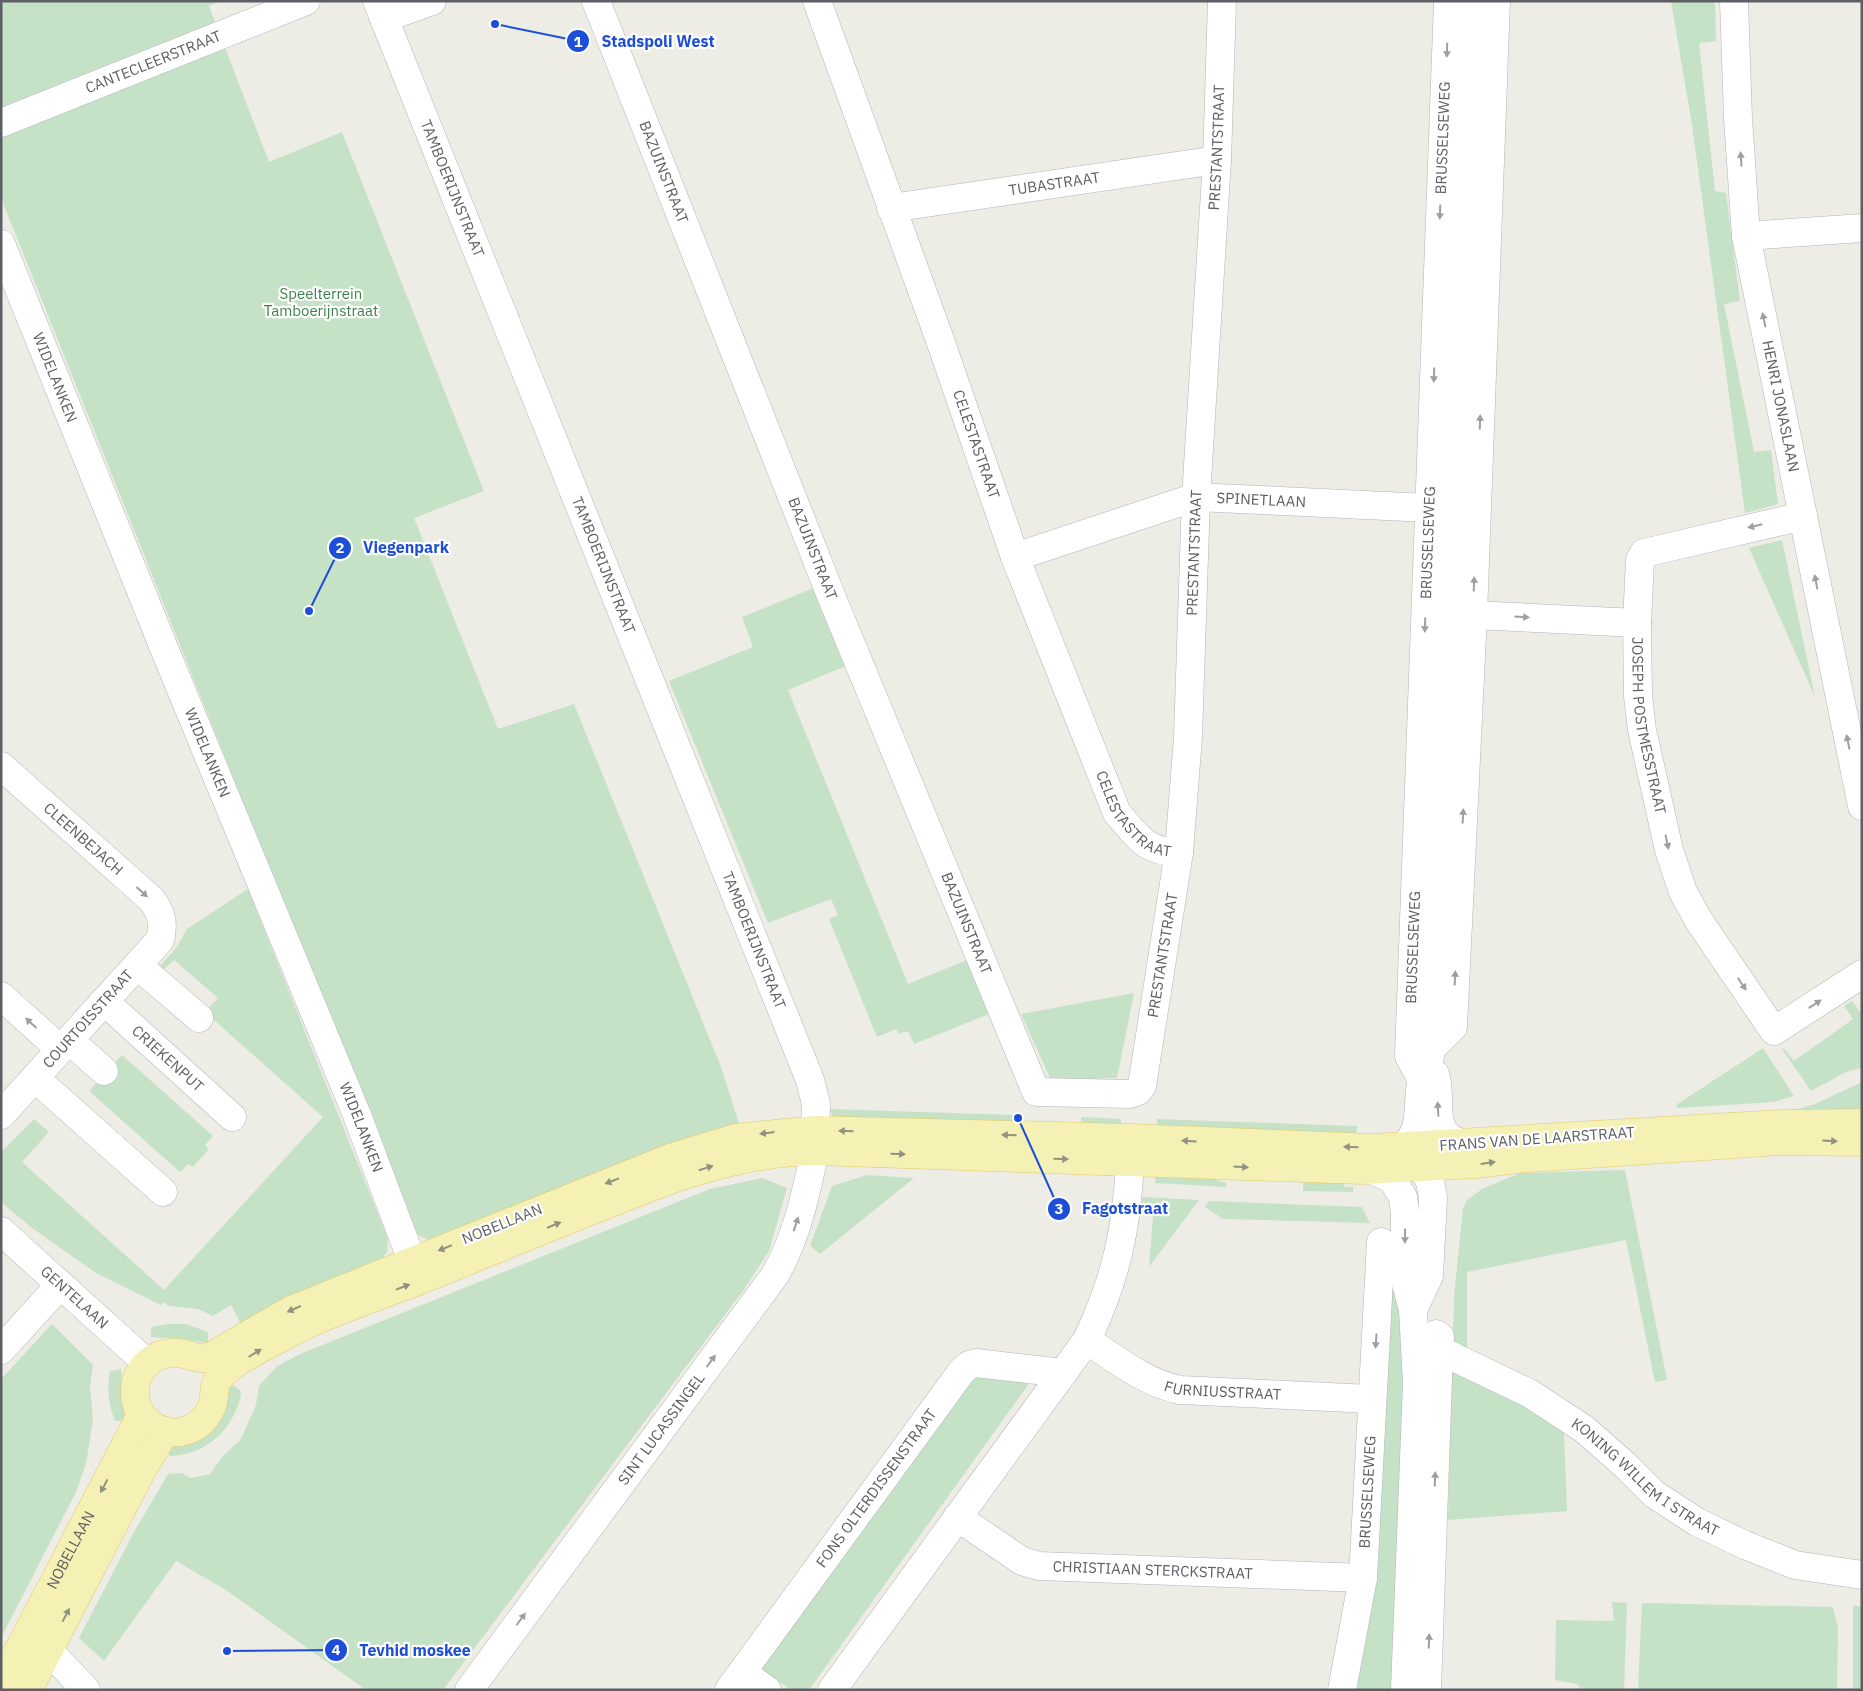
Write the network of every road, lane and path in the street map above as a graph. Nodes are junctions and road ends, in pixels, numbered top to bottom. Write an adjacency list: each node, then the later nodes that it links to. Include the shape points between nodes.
1 (306, 1): 11 (street, CANTECLEERSTRAAT)
2 (432, 1): 10 (street)
3 (596, 1): 36 (street, BAZUINSTRAAT, via 832,598 1036,1092)
4 (817, 1): 13 (street, CELESTASTRAAT)
5 (1222, 1): 12 (street, PRESTANTSTRAAT)
6 (1448, 1): 18 (street, BRUSSELSEWEG, one-way to 18)
7 (1472, 1): 33 (street, BRUSSELSEWEG)
8 (1496, 1): 21 (street, one-way to 8)
9 (1734, 1): 15 (street, HENRI JONASLAAN, one-way to 9)
10 (381, 10): 41 (street, TAMBOERIJNSTRAAT, via 810,1080 815,1095)
11 (1, 123)
12 (1217, 160): 13 (street, TUBASTRAAT); 17 (street, PRESTANTSTRAAT)
13 (891, 208): 20 (street, CELESTASTRAAT)
14 (1862, 228): 15 (street)
15 (1746, 236): 19 (street, HENRI JONASLAAN, one-way to 15)
16 (1, 244): 52 (street, WIDELANKEN, via 357,1115)
17 (1196, 497): 18 (street, SPINETLAAN); 20 (street, SPINETLAAN); 25 (street, PRESTANTSTRAAT, via 1188,737)
18 (1429, 508): 33 (street, BRUSSELSEWEG, one-way to 33, via 1409,1056)
19 (1803, 516): 22 (street, JOSEPH POSTMESSTRAAT, one-way to 22, via 1644,552 1640,560); 24 (street, HENRI JONASLAAN, one-way to 19)
20 (1015, 557): 25 (street, CELESTASTRAAT, via 1118,813 1145,845 1161,852)
21 (1473, 615): 22 (street, one-way to 22); 33 (street, one-way to 21, via 1453,1027)
22 (1637, 623): 28 (street, JOSEPH POSTMESSTRAAT, one-way to 28, via 1642,730 1671,859 1698,921 1774,1031)
23 (1, 766): 26 (street, CLEENBEJACH, one-way to 26, via 151,900)
24 (1862, 806)
25 (1179, 852): 36 (street, PRESTANTSTRAAT, via 1142,1086)
26 (162, 917): 27 (street, COURTOISSTRAAT, via 160,940)
27 (137, 965): 30 (street, COURTOISSTRAAT); 31 (street)
28 (1862, 974)
29 (1, 996): 32 (street, one-way to 29)
30 (104, 1001): 32 (street, COURTOISSTRAAT); 38 (street, CRIEKENPUT)
31 (199, 1018)
32 (64, 1045): 34 (street); 35 (street, COURTOISSTRAAT)
33 (1428, 1063): 43 (street, BRUSSELSEWEG, via 1418,1124 1411,1140); 44 (street, BRUSSELSEWEG, one-way to 33, via 1440,1124 1437,1080)
34 (104, 1071)
35 (35, 1078): 37 (street, COURTOISSTRAAT); 48 (street)
36 (1131, 1094)
37 (1, 1115)
38 (232, 1116)
39 (1862, 1123): 40 (main road, via 1824,1122)
40 (1675, 1139): 42 (main road, one-way to 42); 44 (main road, FRANS VAN DE LAARSTRAAT)
41 (815, 1141): 43 (main road, FRANS VAN DE LAARSTRAAT, one-way to 41, via 1275,1146 1130,1138); 45 (main road, FRANS VAN DE LAARSTRAAT, one-way to 45); 52 (main road, NOBELLAAN, one-way to 52, via 736,1138 706,1145); 64 (main road, NOBELLAAN, one-way to 41, via 189,1429 204,1419 213,1404 216,1382 239,1363 300,1328 678,1177); 73 (street, SINT LUCASSINGEL, one-way to 41, via 775,1275 793,1234)
42 (1862, 1142)
43 (1400, 1148): 44 (main road, FRANS VAN DE LAARSTRAAT); 46 (street, via 1413,1155)
44 (1462, 1155): 46 (main road, FRANS VAN DE LAARSTRAAT); 49 (street)
45 (1130, 1161): 47 (main road, FRANS VAN DE LAARSTRAAT, one-way to 47); 57 (street, via 1121,1247 1107,1293)
46 (1422, 1167): 47 (main road, FRANS VAN DE LAARSTRAAT); 49 (street, via 1430,1181)
47 (1373, 1170): 53 (street, one-way to 53, via 1392,1179 1403,1197)
48 (163, 1192)
49 (1433, 1198): 53 (street)
50 (1, 1231): 54 (street, GENTELAAN)
51 (1381, 1242): 55 (street, BRUSSELSEWEG)
52 (412, 1261): 60 (main road, NOBELLAAN, one-way to 60, via 291,1310 208,1358 168,1353)
53 (1416, 1276): 55 (street); 56 (street)
54 (60, 1285): 58 (street); 60 (street, GENTELAAN)
55 (1379, 1292): 62 (street, BRUSSELSEWEG, one-way to 62)
56 (1414, 1313): 59 (street, via 1440,1337); 77 (street, via 1417,1383)
57 (1087, 1340): 61 (street); 62 (street, FURNIUSSTRAAT, via 1158,1385 1180,1390)
58 (1, 1350)
59 (1440, 1350): 66 (street, KONING WILLEM I STRAAT, via 1529,1393 1584,1429 1654,1494 1697,1522 1796,1565); 78 (street, one-way to 59)
60 (147, 1363): 63 (main road, via 137,1377 134,1390)
61 (1063, 1373): 65 (street); 69 (street, FONS OLTERDISSENSTRAAT, via 976,1363 962,1371)
62 (1371, 1399): 67 (street, BRUSSELSEWEG)
63 (141, 1415): 64 (main road); 68 (main road, NOBELLAAN, one-way to 68)
64 (166, 1431): 68 (main road, NOBELLAAN, one-way to 64)
65 (957, 1516): 67 (street, CHRISTIAAN STERCKSTRAAT, via 1030,1565); 75 (street)
66 (1862, 1574)
67 (1363, 1578): 76 (street, BRUSSELSEWEG)
68 (37, 1644): 70 (main road, NOBELLAAN); 71 (main road, NOBELLAAN); 72 (street)
69 (736, 1681): 74 (street)
70 (1, 1684)
71 (28, 1690)
72 (86, 1690)
73 (469, 1690)
74 (767, 1690)
75 (832, 1690)
76 (1342, 1690)
77 (1405, 1690)
78 (1427, 1690)

